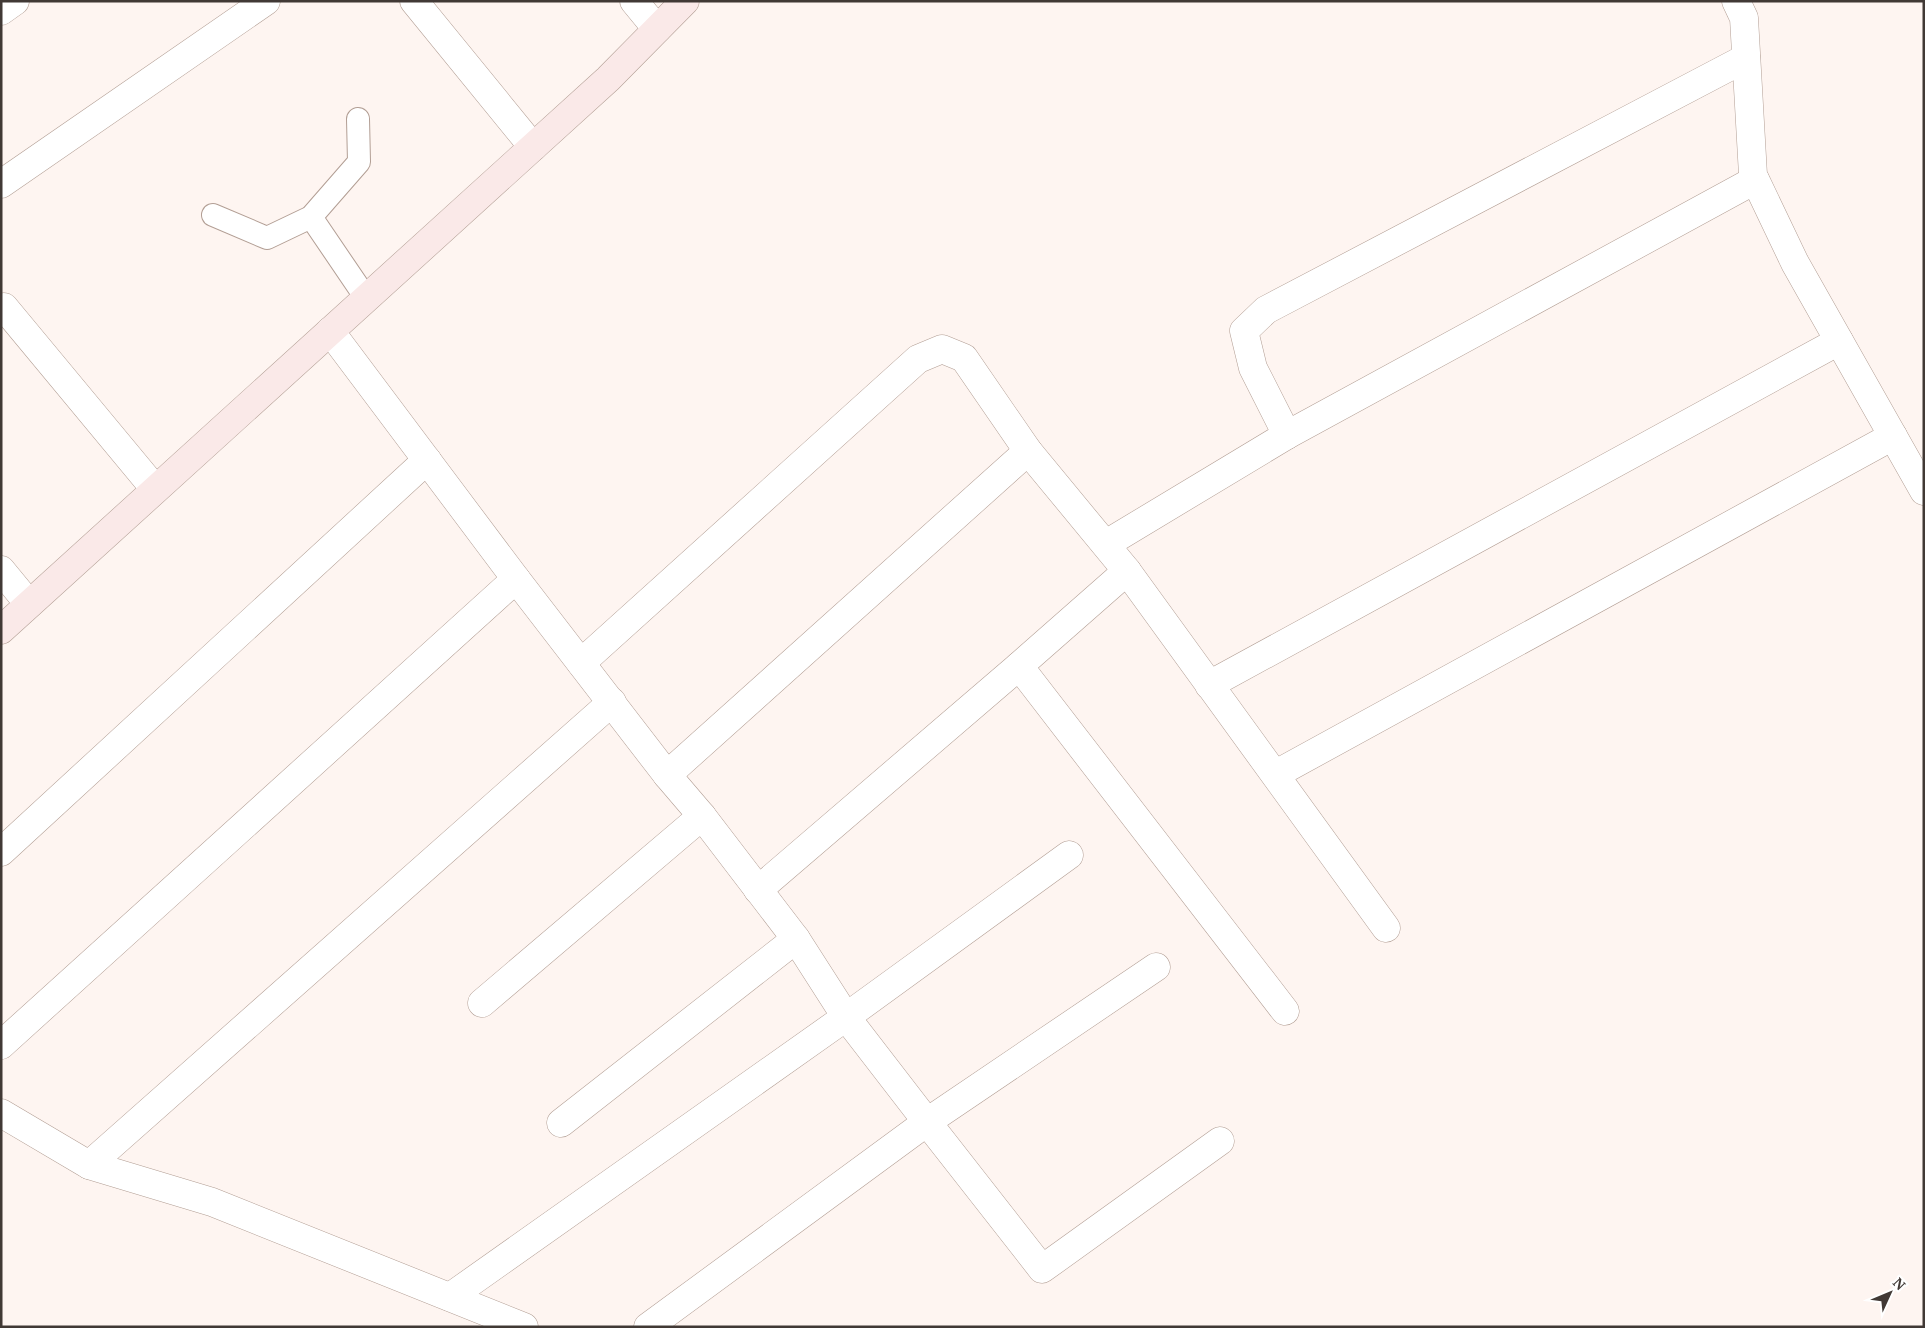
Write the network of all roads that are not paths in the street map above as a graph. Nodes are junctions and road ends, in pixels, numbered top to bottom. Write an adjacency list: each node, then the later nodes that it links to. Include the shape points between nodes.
1 (15, 1): 7 (street)
2 (266, 1): 13 (street)
3 (414, 1): 11 (street)
4 (634, 1): 8 (street)
5 (685, 1): 8 (street)
6 (1736, 1): 9 (street, via 1744,18)
7 (1, 11)
8 (657, 29): 11 (street)
9 (1746, 58): 12 (street); 20 (street, via 1266,310 1244,331 1253,368)
10 (358, 119): 15 (lane, via 359,162)
11 (533, 147): 16 (street)
12 (1755, 180): 19 (street, via 1795,263); 20 (street)
13 (1, 184)
14 (213, 215): 15 (lane, via 267,238)
15 (312, 217): 16 (lane)
16 (366, 298): 18 (street)
17 (1, 309): 24 (street, via 4,307)
18 (330, 331): 23 (street); 24 (street)
19 (1839, 341): 21 (street); 34 (street)
20 (1287, 435): 26 (street)
21 (1893, 436): 25 (street); 36 (street)
22 (1028, 451): 26 (street); 32 (street, via 964,358 942,349 918,359); 37 (street)
23 (427, 460): 29 (street); 39 (street)
24 (155, 489): 30 (street)
25 (1924, 491)
26 (1106, 544): 28 (street)
27 (1, 570): 30 (street)
28 (1127, 571): 33 (street); 34 (street)
29 (516, 579): 32 (street); 48 (street)
30 (29, 604): 31 (street)
31 (1, 630)
32 (581, 663): 35 (street)
33 (1018, 666): 41 (street); 46 (street)
34 (1209, 685): 36 (street)
35 (612, 702): 37 (street); 53 (street)
36 (1276, 774): 42 (street)
37 (667, 775): 38 (street)
38 (702, 816): 41 (street); 45 (street)
39 (1, 852)
40 (1069, 855): 47 (street)
41 (758, 890): 43 (street)
42 (1386, 928)
43 (796, 939): 47 (street); 51 (street)
44 (1156, 967): 50 (street)
45 (482, 1003)
46 (1285, 1011)
47 (846, 1016): 50 (street); 54 (street)
48 (1, 1045)
49 (1, 1113): 53 (street)
50 (927, 1122): 52 (street, via 1042,1269); 56 (street)
51 (561, 1123)
52 (1220, 1141)
53 (89, 1164): 54 (street, via 212,1202)
54 (450, 1297): 55 (street)
55 (524, 1327)
56 (648, 1327)

